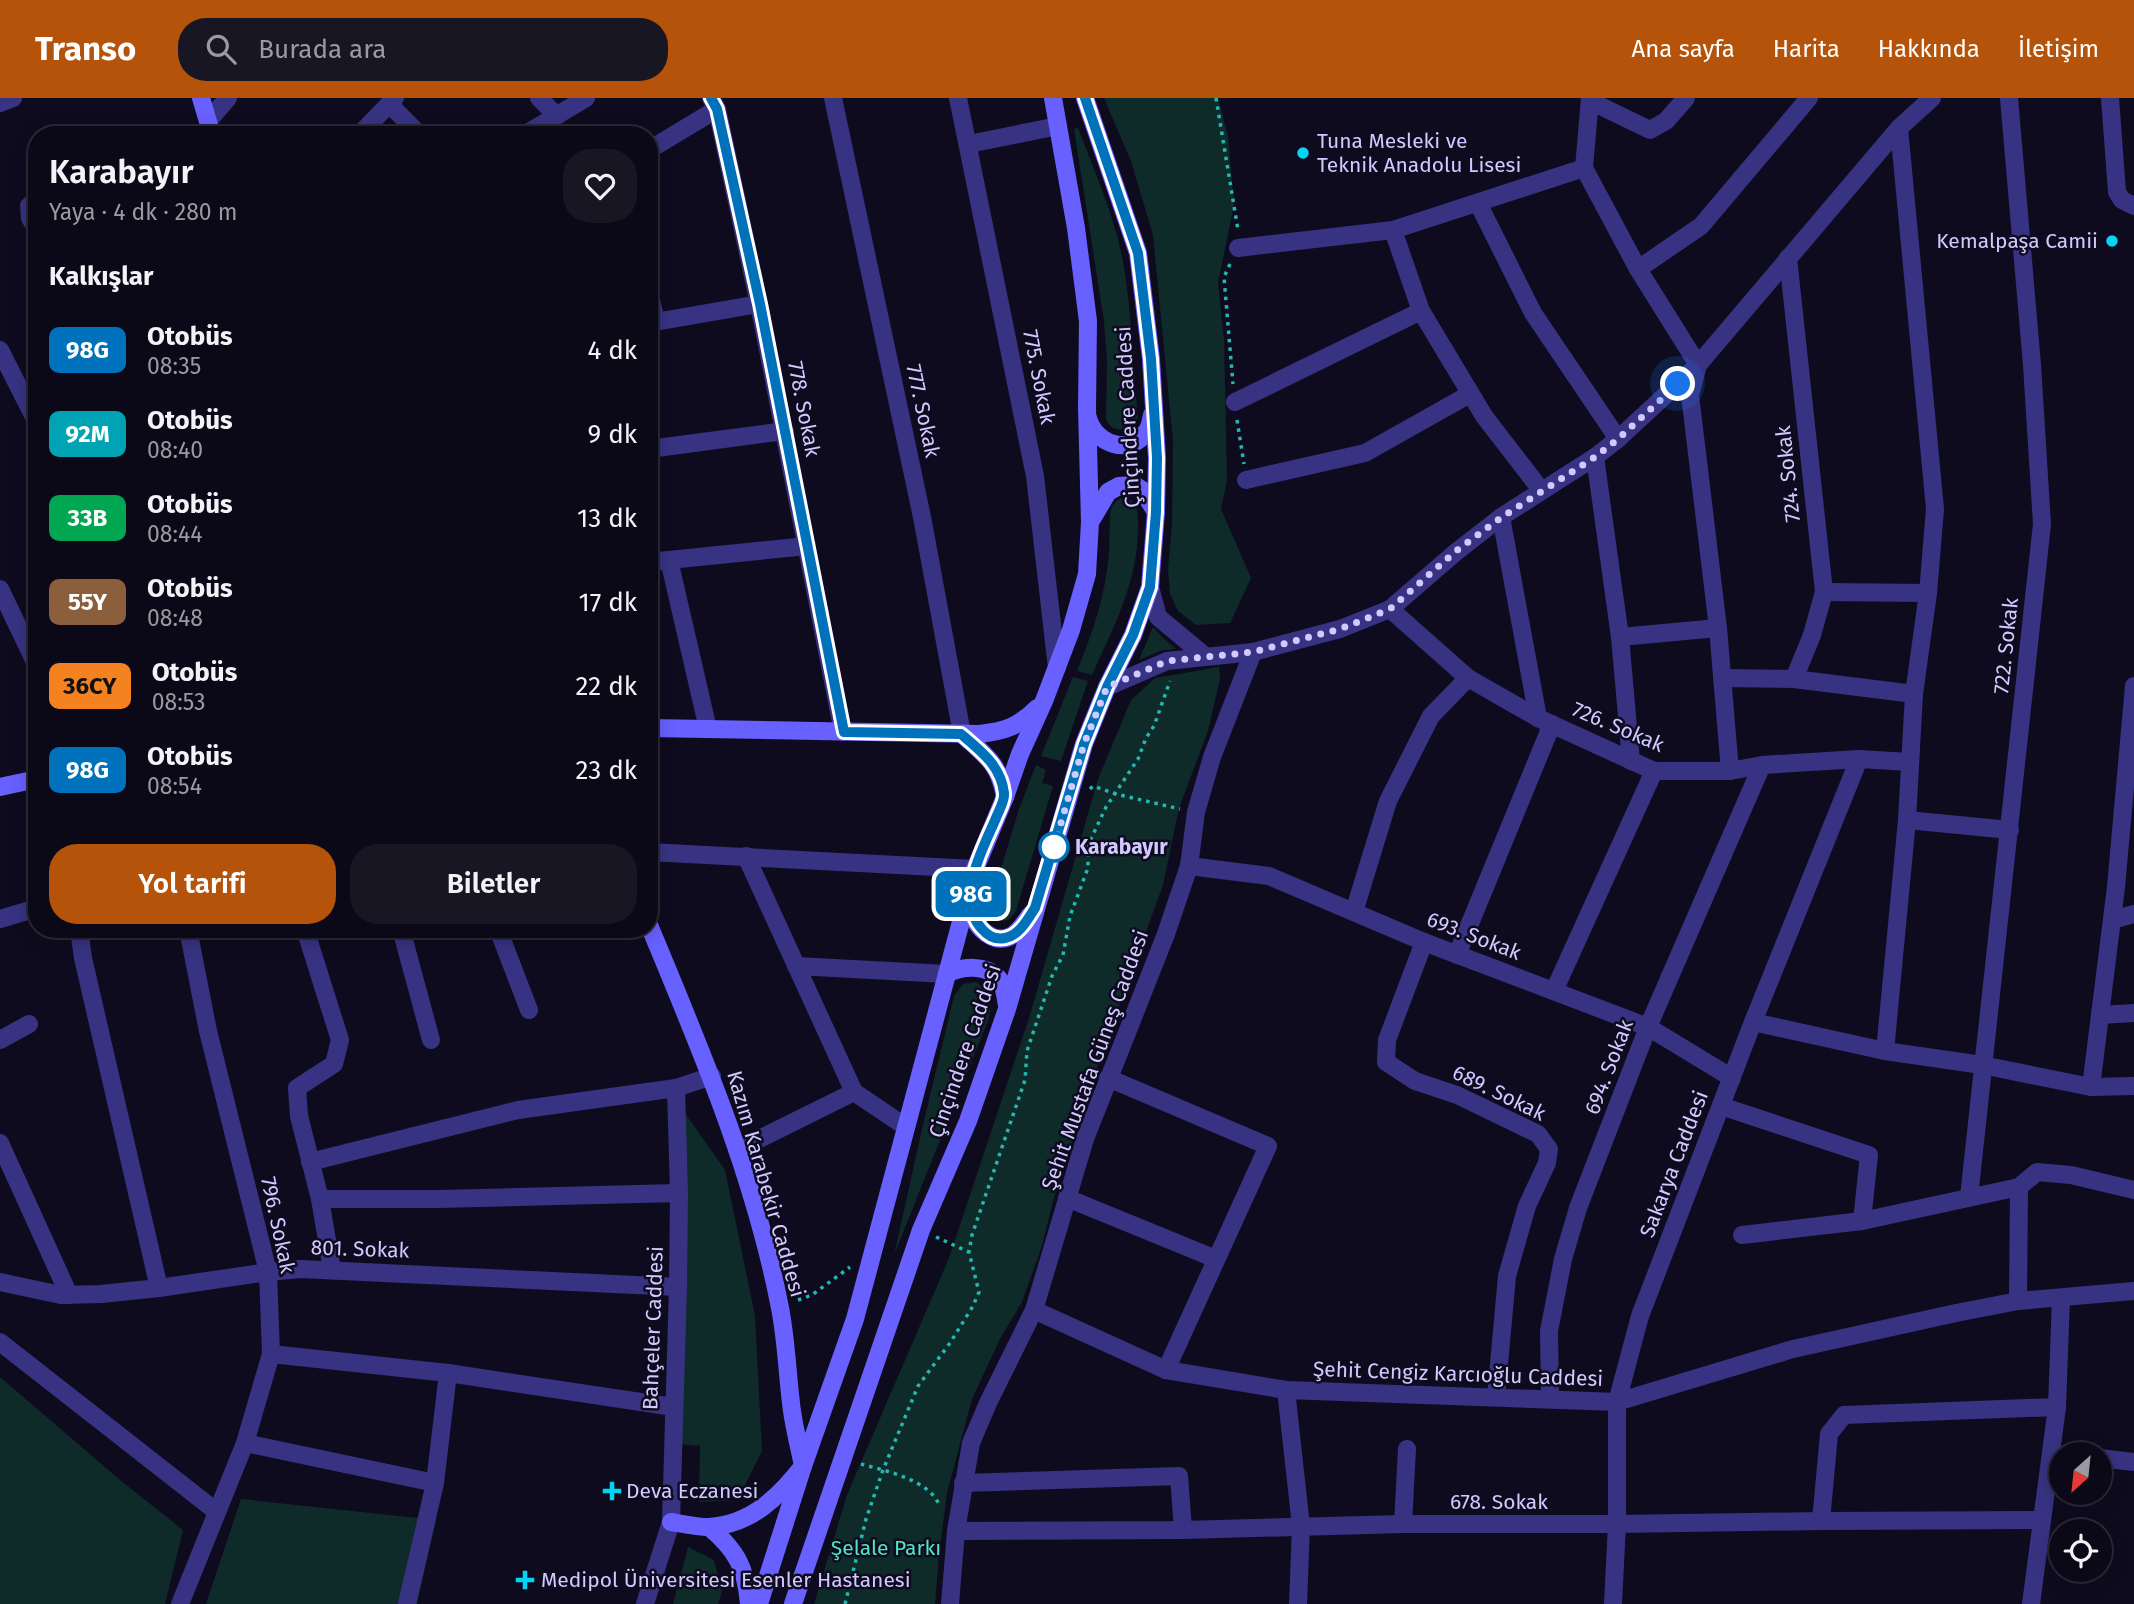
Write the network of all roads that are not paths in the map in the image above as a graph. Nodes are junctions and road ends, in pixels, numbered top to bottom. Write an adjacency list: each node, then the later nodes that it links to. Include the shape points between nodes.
1 (13, 98): 17 (street)
2 (201, 98): 20 (main road)
3 (228, 98): 21 (street)
4 (539, 98): 19 (street)
5 (586, 98): 19 (street)
6 (833, 98): 80 (street, 777. Sokak, via 922,517)
7 (958, 98): 28 (street, 775. Sokak)
8 (1052, 98): 25 (main road, Çinçindere Caddesi)
9 (1085, 98): 45 (main road, Çinçindere Caddesi, via 1138,253)
10 (1686, 98): 15 (street, via 1666,121 1650,130)
11 (1809, 98): 35 (street, via 1701,226)
12 (1932, 98): 26 (street)
13 (2009, 98): 91 (street, 722. Sokak, via 2042,524)
14 (2110, 98): 31 (street, via 2117,192)
15 (1590, 99): 29 (street)
16 (392, 101): 22 (street); 23 (street)
17 (0, 103)
18 (714, 104): 27 (street); 36 (street, 778. Sokak)
19 (557, 116): 24 (street)
20 (211, 126)
21 (212, 126)
22 (368, 126)
23 (413, 126)
24 (540, 126)
25 (1058, 126): 28 (street); 44 (main road, Çinçindere Caddesi, via 1088,321)
26 (1899, 128): 34 (street); 61 (street, via 1935,509)
27 (658, 144)
28 (969, 144): 68 (street, 775. Sokak, via 1035,476)
29 (1584, 168): 30 (street); 35 (street)
30 (1478, 203): 32 (street); 47 (street, via 1534,313)
31 (2134, 206)
32 (1393, 230): 33 (street); 37 (street)
33 (1238, 248)
34 (1788, 258): 40 (street); 60 (street, 724. Sokak)
35 (1638, 269): 40 (street)
36 (760, 304): 38 (street); 46 (street, 778. Sokak)
37 (1421, 311): 41 (street); 42 (street)
38 (658, 321)
39 (0, 350): 43 (street)
40 (1698, 365): 47 (street); 63 (street, via 1690,395)
41 (1470, 394): 50 (street, via 1364,453); 51 (street)
42 (1234, 402)
43 (28, 405)
44 (1087, 408): 45 (main road, via 1096,434 1116,446 1129,445 1148,430); 54 (main road, Çinçindere Caddesi)
45 (1153, 412): 52 (main road, Çinçindere Caddesi)
46 (785, 431): 48 (street); 55 (street, 778. Sokak)
47 (1618, 439): 49 (street)
48 (658, 448)
49 (1595, 457): 51 (street); 64 (street)
50 (1246, 480)
51 (1541, 490): 53 (street)
52 (1156, 512): 54 (main road, via 1142,490 1134,485 1119,486 1108,492); 58 (main road, Çinçindere Caddesi)
53 (1502, 517): 62 (street); 76 (street)
54 (1090, 522): 68 (main road, Çinçindere Caddesi, via 1087,574)
55 (807, 546): 56 (street); 79 (street, 778. Sokak)
56 (669, 560): 57 (street); 78 (street)
57 (658, 561)
58 (1150, 587): 67 (street, via 1157,617); 73 (main road, Çinçindere Caddesi)
59 (0, 589): 65 (street)
60 (1824, 592): 61 (street); 71 (street, 724. Sokak)
61 (1928, 593): 74 (street)
62 (1390, 609): 66 (street, via 1340,629); 69 (street, 726. Sokak)
63 (1718, 628): 64 (street); 70 (street)
64 (1620, 637): 82 (street)
65 (28, 647)
66 (1253, 652): 67 (street); 94 (street, Şehit Mustafa Güneş Caddesi, via 1212,757 1196,812)
67 (1205, 656): 73 (street, via 1167,661)
68 (1056, 667): 75 (main road, Çinçindere Caddesi)
69 (1468, 678): 76 (street, 726. Sokak); 98 (street, via 1431,716 1388,801)
70 (1722, 678): 71 (street); 86 (street)
71 (1794, 679): 74 (street)
72 (2134, 686): 101 (street)
73 (1107, 687): 96 (main road, Çinçindere Caddesi, via 1084,744)
74 (1914, 694): 83 (street)
75 (1044, 701): 80 (main road, via 1024,722 998,732); 89 (main road, Çinçindere Caddesi)
76 (1545, 721): 82 (street, 726. Sokak); 109 (street)
77 (658, 728): 78 (main road)
78 (708, 729): 79 (main road)
79 (844, 732): 80 (main road)
80 (961, 734): 89 (main road, via 996,767)
81 (1859, 759): 83 (street, 726. Sokak); 84 (street, 726. Sokak); 117 (street, Sakarya Caddesi)
82 (1631, 761): 85 (street, 726. Sokak)
83 (1909, 762): 90 (street)
84 (1762, 765): 86 (street, 726. Sokak); 119 (street, 694. Sokak)
85 (1654, 771): 86 (street, 726. Sokak); 112 (street)
86 (1730, 771)
87 (28, 781): 88 (main road)
88 (0, 787)
89 (1005, 797): 95 (main road, Çinçindere Caddesi)
90 (1907, 820): 91 (street); 122 (street)
91 (2010, 830): 123 (street, 722. Sokak)
92 (658, 852): 93 (street)
93 (746, 856): 95 (street); 110 (street)
94 (1189, 866): 98 (street, 693. Sokak, via 1269,876); 125 (street, Şehit Mustafa Güneş Caddesi)
95 (972, 877): 96 (main road, via 972,913 987,935 1010,937); 111 (main road, Çinçindere Caddesi)
96 (1035, 908): 113 (main road, Çinçindere Caddesi)
97 (28, 911): 100 (street)
98 (1354, 912): 108 (street, 693. Sokak)
99 (2134, 914): 101 (street)
100 (0, 919)
101 (2112, 920): 116 (street)
102 (80, 938): 149 (street)
103 (190, 938): 146 (street, 796. Sokak, via 211,1044)
104 (308, 938): 135 (street, via 340,1040 334,1064 297,1088)
105 (403, 938): 121 (street)
106 (501, 938): 114 (street)
107 (654, 938): 124 (main road, Kazım Karabekir Caddesi)
108 (1424, 942): 109 (street, 693. Sokak); 160 (street, 689. Sokak, via 1387,1040 1386,1062 1415,1081 1457,1095 1538,1134 1549,1149 1507,1276)
109 (1457, 955): 112 (street, 693. Sokak)
110 (796, 965): 111 (street); 130 (street)
111 (947, 974): 113 (main road, via 961,968 992,973 1004,988); 132 (main road, Çinçindere Caddesi)
112 (1554, 991): 119 (street, 693. Sokak)
113 (1007, 1009): 189 (main road, Çinçindere Caddesi, via 968,1121 921,1230)
114 (529, 1010)
115 (2134, 1013): 116 (street)
116 (2100, 1015): 128 (street)
117 (1753, 1022): 122 (street); 126 (street, Sakarya Caddesi)
118 (29, 1024): 120 (street)
119 (1648, 1027): 126 (street, 693. Sokak); 161 (street, 694. Sokak, via 1563,1259 1549,1331)
120 (0, 1040)
121 (431, 1040)
122 (1885, 1051): 123 (street)
123 (1982, 1065): 128 (street); 139 (street, 722. Sokak)
124 (712, 1076): 129 (street); 134 (main road, Kazım Karabekir Caddesi)
125 (1108, 1077): 140 (street, Şehit Mustafa Güneş Caddesi); 144 (street, via 1268,1146)
126 (1732, 1078): 131 (street, Sakarya Caddesi)
127 (2134, 1086): 128 (street)
128 (2091, 1087)
129 (676, 1088): 135 (street, via 518,1110); 138 (street, Bahçeler Caddesi)
130 (854, 1092): 132 (street); 134 (street)
131 (1721, 1106): 142 (street, via 1869,1155); 162 (street, Sakarya Caddesi, via 1640,1316)
132 (906, 1128): 170 (main road, Çinçindere Caddesi, via 855,1319)
133 (0, 1143): 151 (street)
134 (737, 1150): 170 (main road, Kazım Karabekir Caddesi, via 780,1304 791,1407)
135 (310, 1163): 141 (street)
136 (2020, 1187): 137 (street, via 2037,1172); 139 (street); 153 (street)
137 (2134, 1190)
138 (679, 1193): 141 (street); 148 (street, Bahçeler Caddesi)
139 (1969, 1197): 142 (street)
140 (1067, 1198): 144 (street); 154 (street, Şehit Mustafa Güneş Caddesi)
141 (320, 1199): 145 (street)
142 (1863, 1220): 143 (street)
143 (1742, 1235)
144 (1216, 1259): 157 (street)
145 (332, 1270): 146 (street, 801. Sokak); 148 (street, 801. Sokak)
146 (268, 1272): 149 (street, 801. Sokak); 156 (street, 796. Sokak)
147 (0, 1282): 151 (street, 801. Sokak)
148 (678, 1287): 164 (street, Bahçeler Caddesi)
149 (159, 1288): 151 (street, 801. Sokak)
150 (2134, 1291): 152 (street, Şehit Cengiz Karcıoğlu Caddesi)
151 (69, 1295)
152 (2061, 1298): 153 (street, Şehit Cengiz Karcıoğlu Caddesi); 163 (street)
153 (2018, 1301): 162 (street, Şehit Cengiz Karcıoğlu Caddesi, via 1793,1349)
154 (1034, 1310): 157 (street, Şehit Cengiz Karcıoğlu Caddesi); 172 (street, Şehit Mustafa Güneş Caddesi, via 971,1444)
155 (0, 1342): 174 (street)
156 (271, 1354): 158 (street); 166 (street, 796. Sokak)
157 (1166, 1370): 159 (street, Şehit Cengiz Karcıoğlu Caddesi)
158 (449, 1373): 164 (street); 171 (street)
159 (1286, 1390): 160 (street, Şehit Cengiz Karcıoğlu Caddesi); 180 (street)
160 (1496, 1397): 161 (street, Şehit Cengiz Karcıoğlu Caddesi)
161 (1550, 1399): 162 (street, Şehit Cengiz Karcıoğlu Caddesi)
162 (1617, 1402): 179 (street, Sakarya Caddesi)
163 (2057, 1406): 165 (street); 176 (street, via 1844,1415 1829,1434)
164 (674, 1407): 177 (street, Bahçeler Caddesi)
165 (2059, 1442)
166 (245, 1443): 171 (street); 174 (street, 796. Sokak)
167 (1407, 1449): 178 (street)
168 (2112, 1459): 169 (street)
169 (2134, 1462)
170 (803, 1466): 181 (main road, via 763,1508 737,1522); 188 (main road, Çinçindere Caddesi)
171 (435, 1483): 185 (street)
172 (963, 1483): 182 (street, via 1179,1476); 183 (street, Şehit Mustafa Güneş Caddesi)
173 (2049, 1492): 175 (street)
174 (217, 1512): 184 (street, 796. Sokak)
175 (2042, 1520): 176 (street, 678. Sokak); 193 (street)
176 (1821, 1521): 179 (street, 678. Sokak)
177 (671, 1522): 181 (main road); 186 (street, Bahçeler Caddesi)
178 (1403, 1524): 179 (street, 678. Sokak); 180 (street, 678. Sokak)
179 (1617, 1524): 192 (street, Sakarya Caddesi)
180 (1300, 1526): 182 (street, 678. Sokak); 191 (street)
181 (709, 1527): 187 (main road, via 729,1544 743,1569)
182 (1183, 1530): 183 (street, 678. Sokak)
183 (956, 1531): 190 (street, Şehit Mustafa Güneş Caddesi)
184 (180, 1604)
185 (407, 1604)
186 (645, 1604)
187 (749, 1604)
188 (759, 1604)
189 (793, 1604)
190 (950, 1604)
191 (1298, 1604)
192 (1613, 1604)
193 (2031, 1604)

